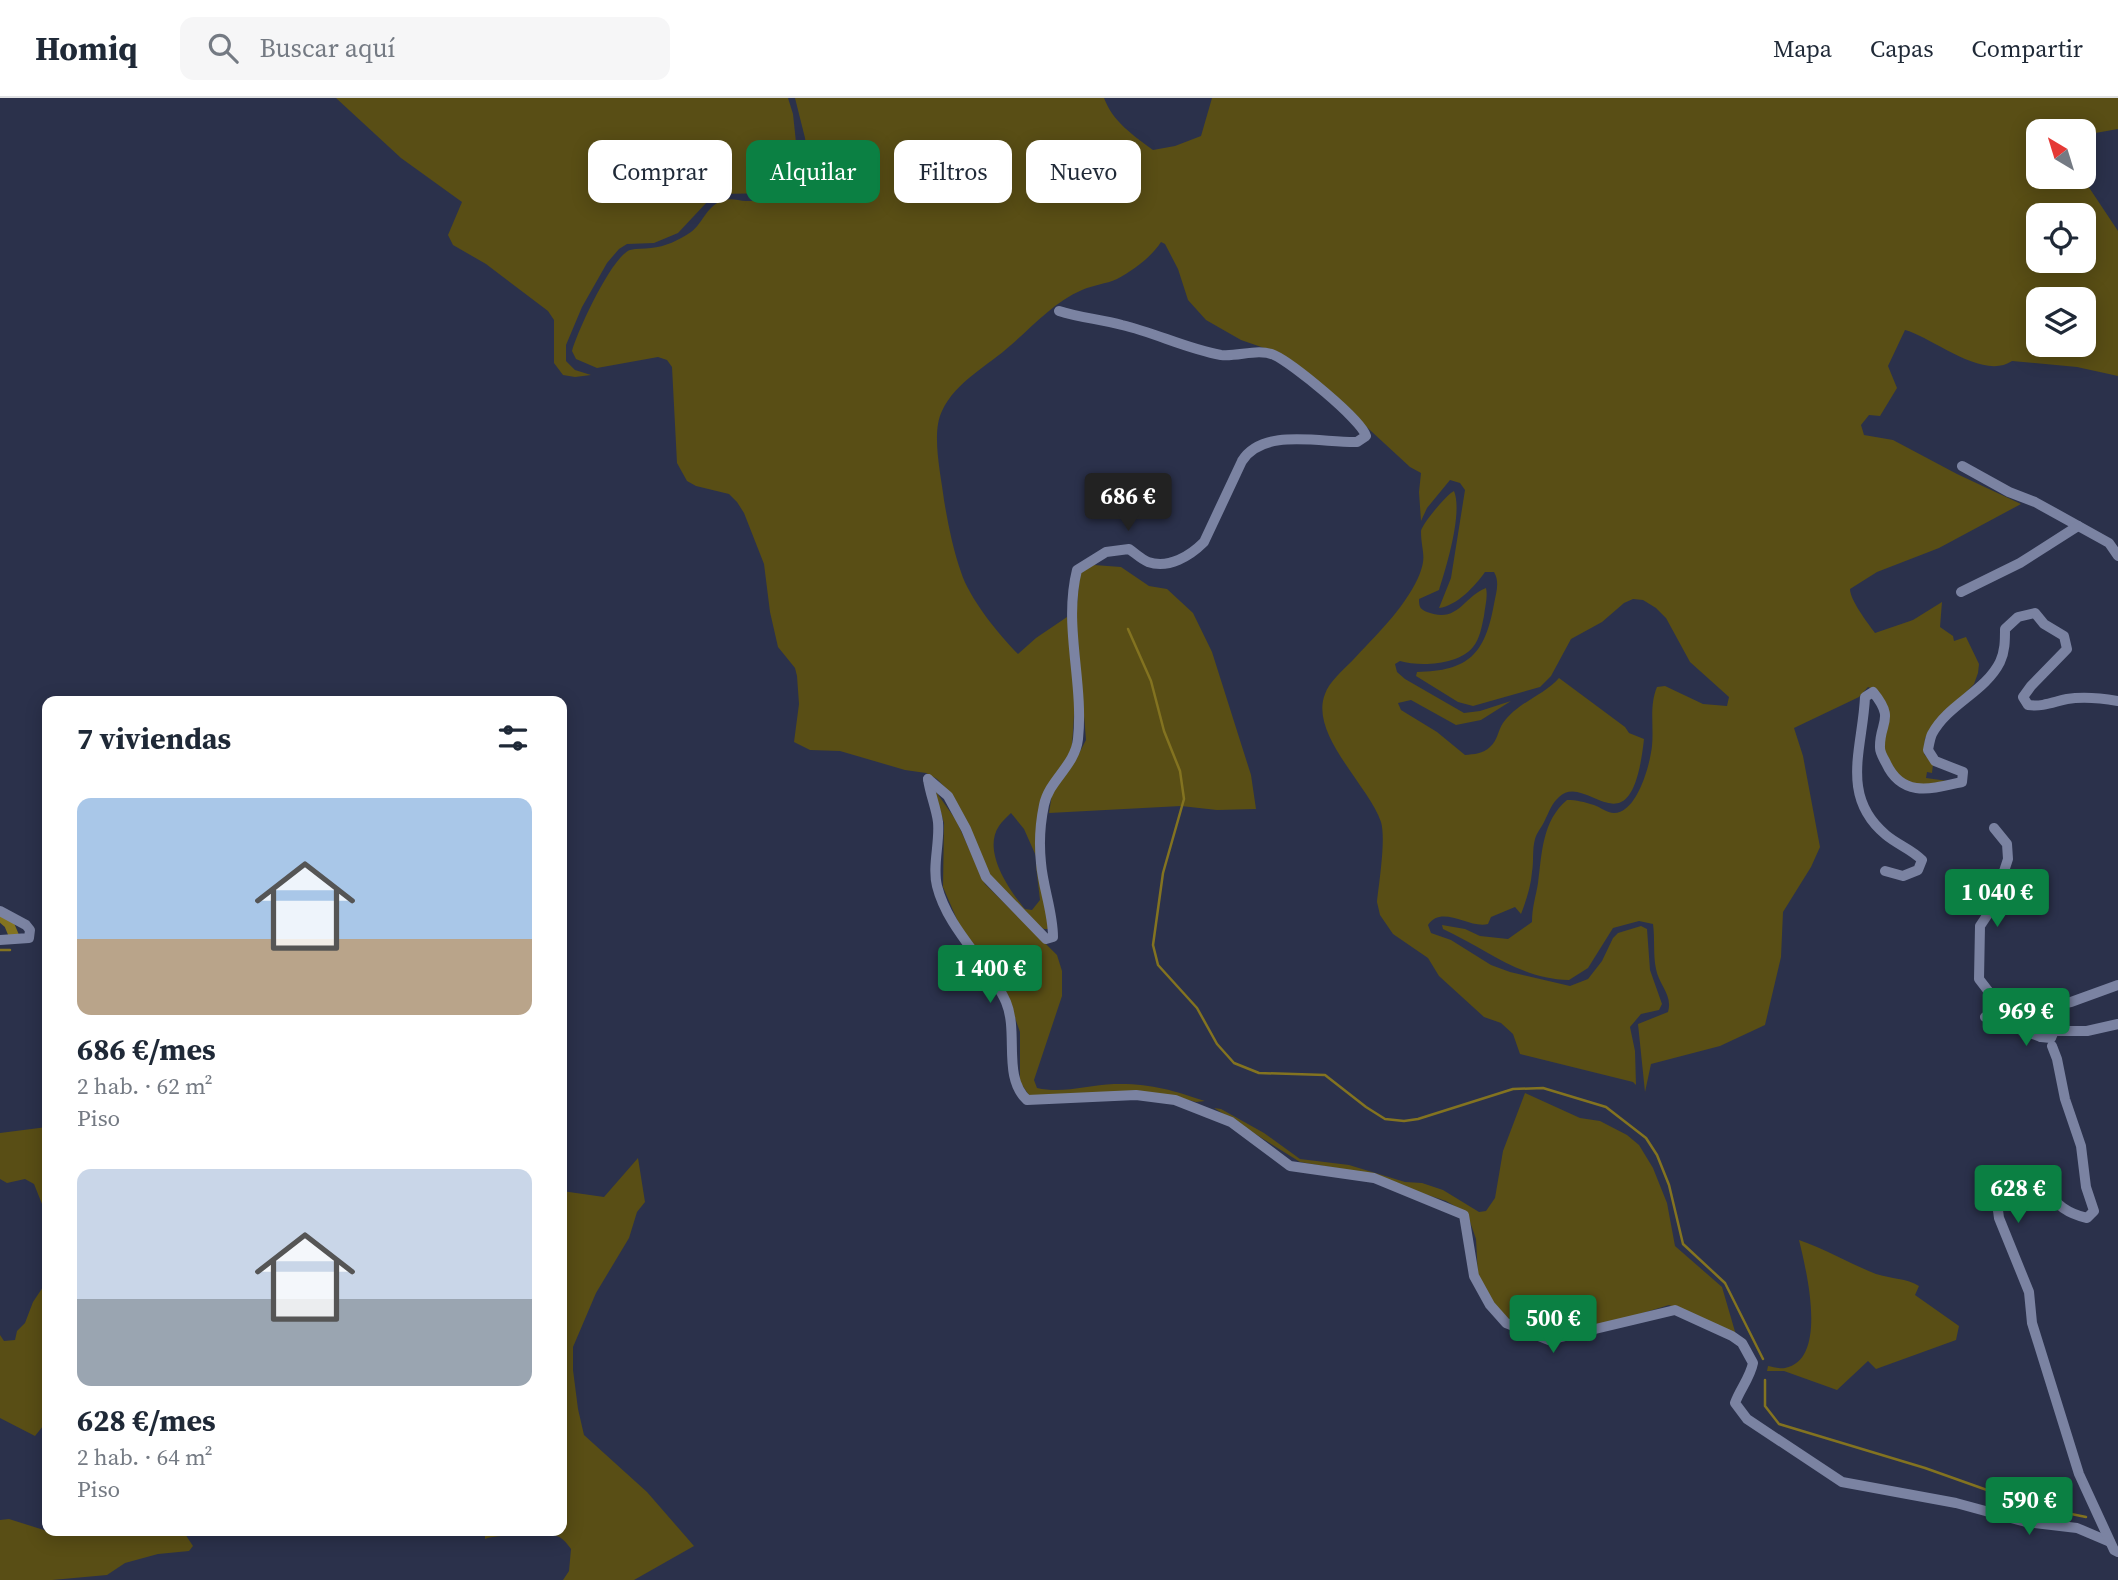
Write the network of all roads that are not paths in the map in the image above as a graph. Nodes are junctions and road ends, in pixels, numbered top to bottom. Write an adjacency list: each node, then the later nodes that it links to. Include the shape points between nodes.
1 (1059, 311): 17 (street, via 1121,324 1223,355 1274,355 1304,374 1359,424 1366,436 1357,442 1278,440 1258,444 1242,461 1196,551 1161,564 1146,561 1129,549 1106,552 1077,570 1070,616 1078,741 1070,763 1049,790 1040,830 1053,937 1046,939 986,877 948,796 928,779 938,821 936,884 943,903 1005,1001 1018,1091 1027,1100 1136,1095 1175,1100 1231,1122 1290,1166 1374,1178 1464,1215 1474,1276 1506,1323 1549,1340 1675,1310 1742,1343 1753,1363 1735,1403 1747,1419 1842,1482 2026,1522 2077,1528)
2 (1962, 466): 3 (street)
3 (2078, 526): 4 (street, via 2109,543); 5 (street, via 2020,563)
4 (2118, 556)
5 (1961, 592)
6 (2118, 701): 8 (street, via 2092,697 2043,707 2028,705 2023,697 2067,649 2064,636 2035,613 2018,617 2004,629 1999,663 1932,734 1928,750 1935,761 1963,772 1962,782 1909,788 1890,773 1879,750 1886,720 1882,703 1873,692 1865,697 1856,766 1859,792 1871,818 1887,836 1922,860 1918,870 1903,876)
7 (1994, 828): 15 (street, via 2007,844 2008,859 1992,908 1980,926 1979,979 1999,1004)
8 (1885, 871)
9 (0, 911): 10 (street, via 30,930 29,938)
10 (0, 940)
11 (2118, 985): 14 (street, via 2034,1009 2033,1018)
12 (1984, 1017): 15 (street)
13 (2118, 1024): 14 (street, via 2087,1031)
14 (2054, 1031): 15 (street, via 2050,1038)
15 (2041, 1037)
16 (2052, 1046): 17 (street, via 2094,1211 2087,1218 2077,1216 2058,1206 2037,1181 2025,1176 2011,1180 1997,1203 2029,1292 2032,1323 2079,1474)
17 (2110, 1542): 18 (street)
18 (2118, 1552)

